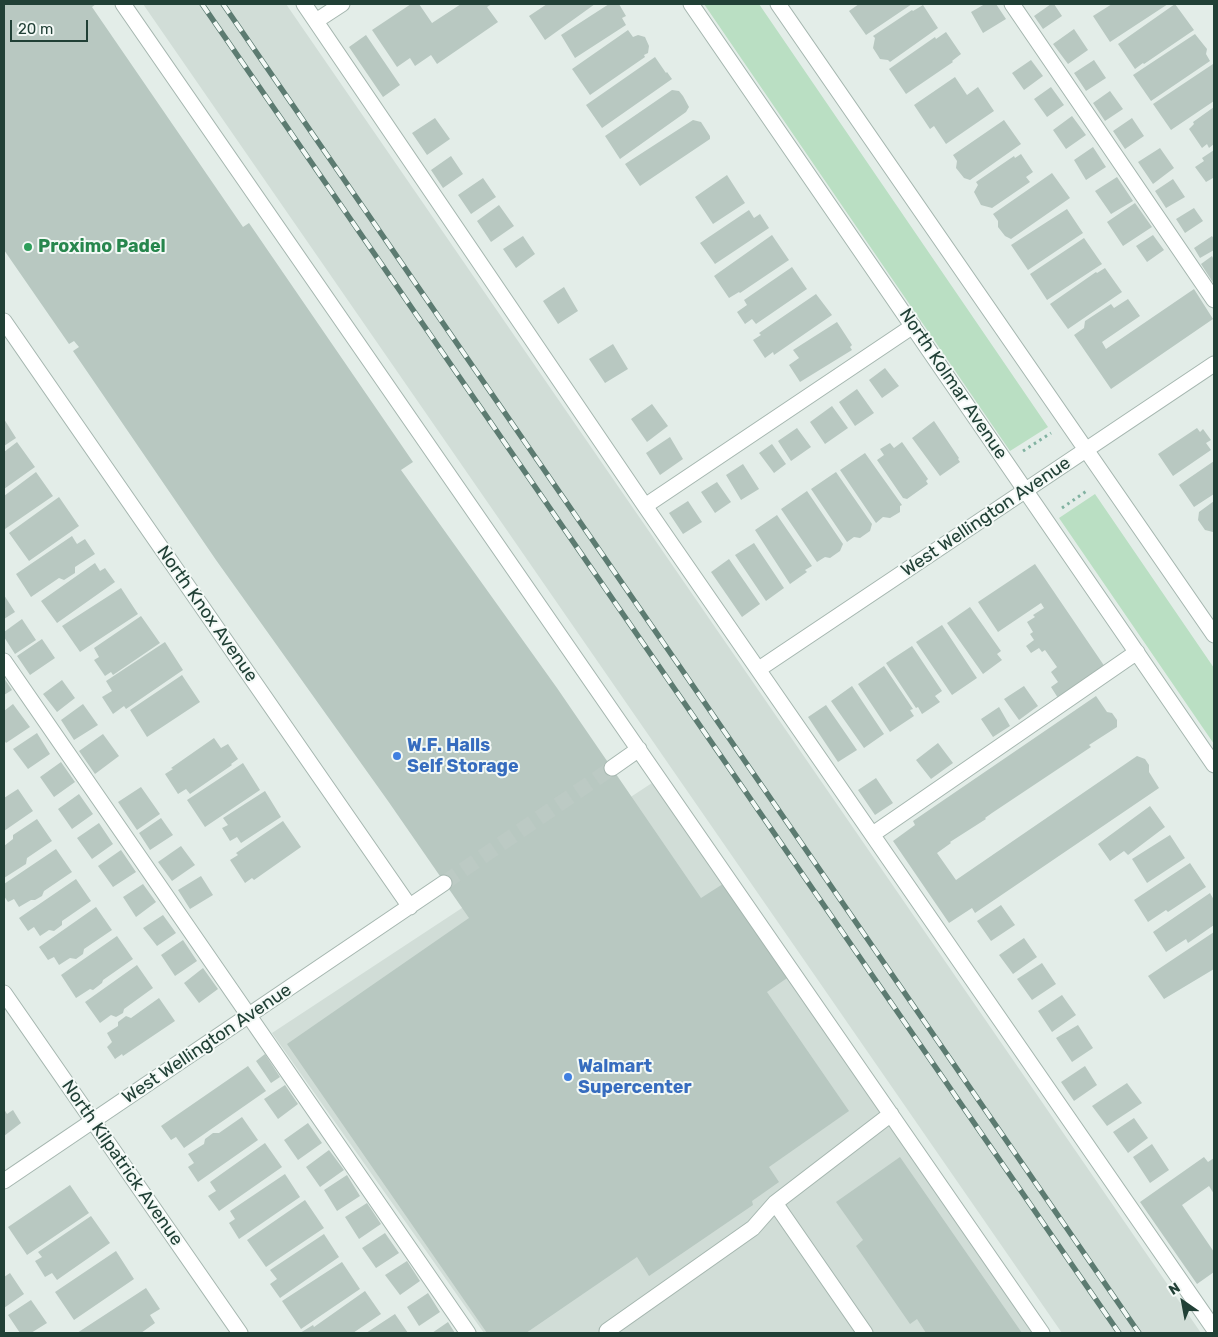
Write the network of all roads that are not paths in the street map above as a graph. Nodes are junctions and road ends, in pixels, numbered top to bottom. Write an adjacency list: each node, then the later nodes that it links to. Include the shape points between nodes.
1 (123, 4): 19 (street)
2 (304, 4): 7 (street)
3 (342, 4): 7 (street)
4 (691, 4): 10 (street, North Kolmar Avenue)
5 (778, 4): 12 (street)
6 (1012, 4): 8 (street)
7 (316, 21): 14 (street)
8 (1214, 300)
9 (4, 321): 24 (street, North Knox Avenue)
10 (913, 326): 13 (street, North Kolmar Avenue); 14 (street)
11 (1214, 364): 12 (street, West Wellington Avenue)
12 (1086, 450): 13 (street, West Wellington Avenue); 15 (street)
13 (1026, 490): 16 (street, North Kolmar Avenue); 18 (street, West Wellington Avenue)
14 (645, 506): 18 (street)
15 (1214, 635)
16 (1137, 652): 20 (street, North Kolmar Avenue); 22 (street)
17 (4, 662): 26 (street)
18 (758, 669): 22 (street)
19 (639, 750): 21 (street); 27 (street)
20 (1214, 764)
21 (612, 768)
22 (873, 834): 31 (street)
23 (444, 883): 24 (street, West Wellington Avenue)
24 (410, 907): 26 (street, West Wellington Avenue)
25 (4, 993): 28 (street, North Kilpatrick Avenue)
26 (248, 1016): 28 (street, West Wellington Avenue); 33 (street)
27 (891, 1114): 30 (street); 36 (street)
28 (93, 1121): 29 (street, West Wellington Avenue); 32 (street, North Kilpatrick Avenue)
29 (4, 1181)
30 (775, 1203): 34 (street, via 753,1228); 35 (street)
31 (1212, 1322)
32 (240, 1333)
33 (468, 1333)
34 (607, 1333)
35 (865, 1333)
36 (1042, 1333)

